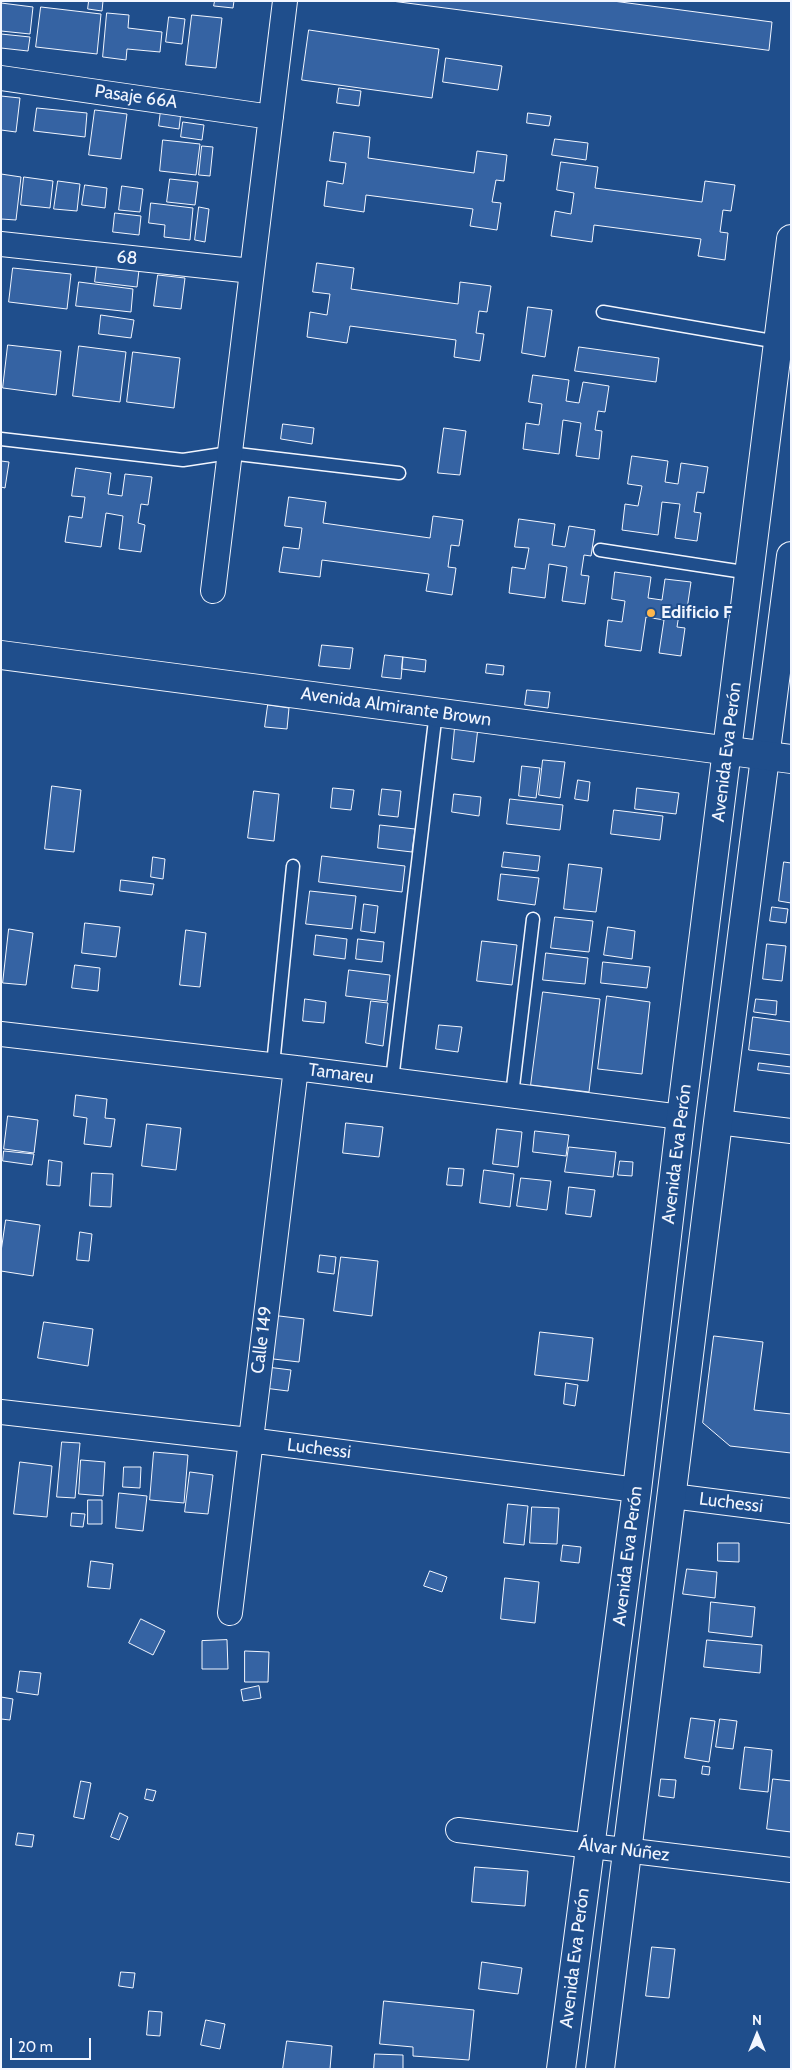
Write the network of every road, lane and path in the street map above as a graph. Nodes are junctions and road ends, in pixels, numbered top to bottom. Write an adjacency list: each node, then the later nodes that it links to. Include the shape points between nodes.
1 (285, 1): 3 (street)
2 (1, 78): 3 (street, Pasaje 66A)
3 (271, 117): 6 (street)
4 (791, 239): 8 (street, Avenida Eva Perón)
5 (1, 244): 6 (street, 68)
6 (252, 271): 10 (street)
7 (603, 312): 8 (lane)
8 (778, 342): 14 (street, Avenida Eva Perón)
9 (1, 439): 10 (lane, via 183,460)
10 (230, 453): 11 (lane); 15 (street)
11 (400, 473)
12 (600, 550): 14 (lane)
13 (791, 556): 19 (street, Avenida Eva Perón)
14 (750, 573): 18 (street, Avenida Eva Perón)
15 (213, 591)
16 (1, 655): 17 (street, Avenida Almirante Brown)
17 (436, 712): 18 (street, Avenida Almirante Brown); 24 (lane)
18 (728, 751): 19 (street, Avenida Almirante Brown); 26 (street, Avenida Eva Perón)
19 (778, 758): 27 (street, Avenida Eva Perón)
20 (293, 866): 23 (lane)
21 (534, 919): 25 (lane)
22 (1, 1034): 23 (street, Tamareu)
23 (285, 1067): 24 (street, Tamareu); 30 (street, Calle 149)
24 (392, 1080): 25 (street, Tamareu)
25 (512, 1095): 26 (street, Tamareu)
26 (681, 1117): 31 (street, Avenida Eva Perón)
27 (718, 1122): 28 (street); 32 (street, Avenida Eva Perón)
28 (791, 1131)
29 (1, 1412): 30 (street, Luchessi)
30 (250, 1440): 31 (street, Luchessi); 34 (street, Calle 149)
31 (637, 1490): 36 (street, Avenida Eva Perón)
32 (672, 1496): 33 (street, Luchessi); 37 (street, Avenida Eva Perón)
33 (791, 1511)
34 (230, 1613)
35 (458, 1830): 36 (street, Álvar Núñez)
36 (590, 1846): 37 (street, Álvar Núñez); 39 (street, Avenida Eva Perón)
37 (627, 1850): 38 (street, Álvar Núñez); 40 (street, Avenida Eva Perón)
38 (791, 1870)
39 (561, 2069)
40 (600, 2069)

